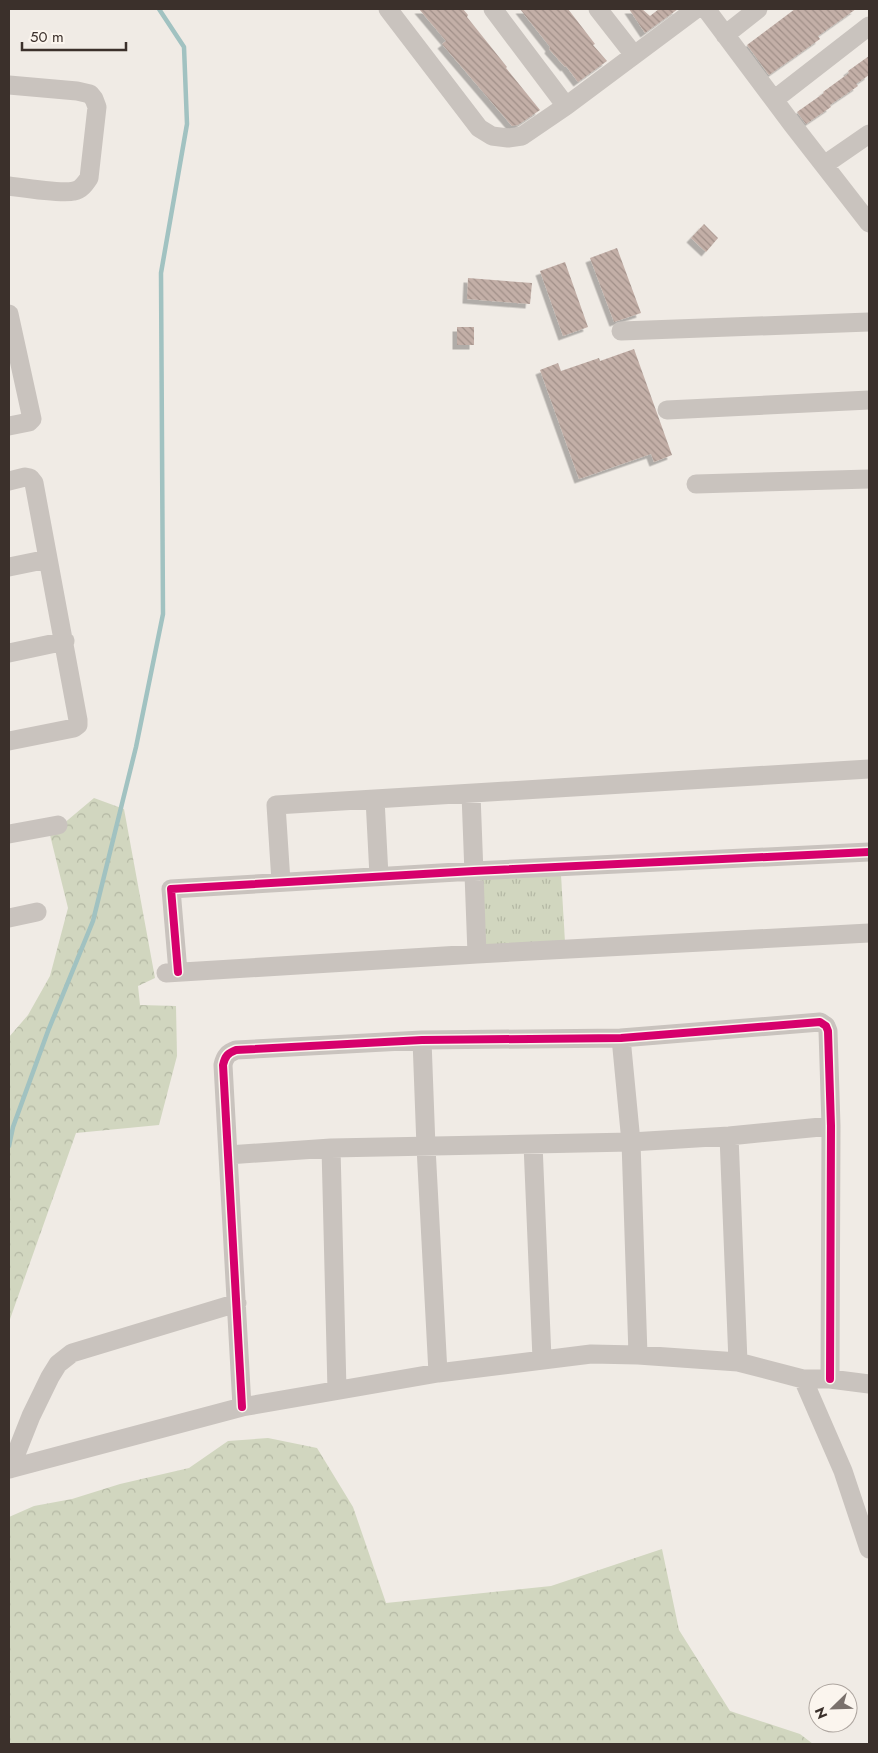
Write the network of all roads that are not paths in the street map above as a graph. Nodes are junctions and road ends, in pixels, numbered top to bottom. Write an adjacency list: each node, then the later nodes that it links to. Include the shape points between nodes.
1 (388, 9): 12 (street, via 479,128 492,136 522,136)
2 (493, 9): 12 (street)
3 (598, 9): 9 (street)
4 (696, 9): 9 (street)
5 (706, 9): 8 (street)
6 (758, 9): 8 (street)
7 (869, 26): 11 (street)
8 (725, 35): 11 (street)
9 (634, 55): 12 (street)
10 (9, 85): 15 (street, via 90,94 97,107 88,178 83,187 74,191)
11 (775, 100): 14 (street)
12 (566, 106)
13 (869, 134): 14 (street)
14 (824, 166): 16 (street)
15 (9, 186)
16 (869, 223)
17 (9, 314): 22 (street, via 32,419)
18 (869, 322): 19 (street)
19 (621, 331)
20 (869, 400): 21 (street)
21 (667, 410)
22 (9, 426)
23 (869, 479): 25 (street)
24 (9, 481): 26 (street, via 25,477 34,483)
25 (696, 484)
26 (48, 559): 27 (street); 28 (street)
27 (9, 567)
28 (64, 641): 29 (street); 30 (street, via 78,725)
29 (9, 653)
30 (9, 740)
31 (869, 769): 32 (street)
32 (471, 794): 33 (street); 37 (street)
33 (374, 799): 38 (street); 39 (street, via 276,805)
34 (58, 825): 35 (street)
35 (9, 834)
36 (869, 852): 37 (street)
37 (474, 871): 38 (street); 43 (street)
38 (379, 876): 39 (street)
39 (281, 882): 43 (street, via 170,889 171,973)
40 (37, 912): 41 (street)
41 (9, 918)
42 (869, 933): 43 (street)
43 (477, 954)
44 (621, 1038): 45 (street); 46 (street, via 820,1022 828,1031); 48 (street)
45 (422, 1040): 51 (street); 52 (street, via 236,1050 230,1053 224,1058)
46 (831, 1126): 47 (street); 59 (street)
47 (729, 1136): 48 (street); 56 (street)
48 (631, 1142): 49 (street); 54 (street)
49 (533, 1144): 51 (street); 55 (street)
50 (331, 1148): 51 (street); 52 (street); 61 (street)
51 (426, 1148): 57 (street)
52 (228, 1156): 53 (street)
53 (237, 1303): 62 (street); 63 (street, via 72,1353 58,1364 50,1377)
54 (638, 1355): 55 (street, via 591,1354); 56 (street)
55 (542, 1359): 57 (street)
56 (738, 1362): 58 (street)
57 (438, 1373): 61 (street)
58 (803, 1379): 59 (street); 64 (street, via 843,1472)
59 (830, 1379): 60 (street)
60 (869, 1384)
61 (337, 1390): 62 (street)
62 (242, 1407): 63 (street)
63 (10, 1469)
64 (869, 1549)

